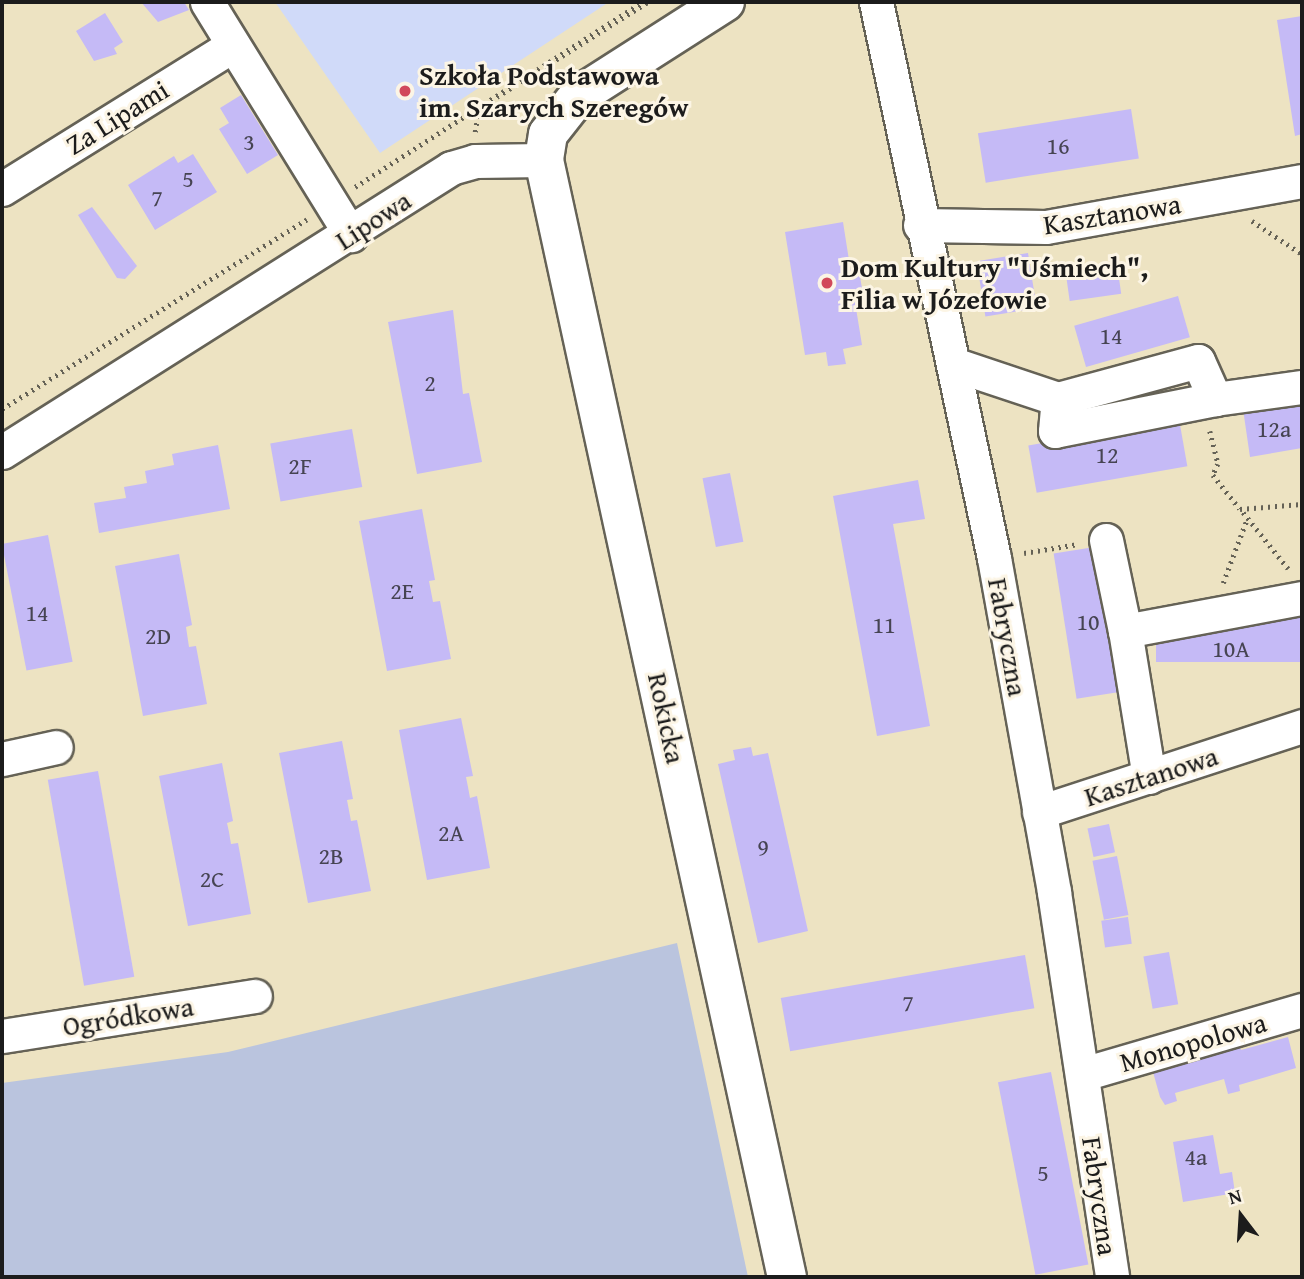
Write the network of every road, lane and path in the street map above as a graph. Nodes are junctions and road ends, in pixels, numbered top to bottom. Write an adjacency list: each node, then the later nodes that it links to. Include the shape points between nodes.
1 (207, 2): 5 (street)
2 (648, 2): 6 (path, via 480,108 475,132)
3 (725, 2): 7 (main road, via 578,96 548,134)
4 (876, 2): 11 (street, Fabryczna)
5 (233, 46): 9 (street, Za Lipami); 12 (street)
6 (482, 160): 7 (street, Lipowa); 12 (street, Lipowa, via 451,169)
7 (544, 160): 35 (main road, Rokicka)
8 (1302, 181): 10 (street, Kasztanowa)
9 (2, 189)
10 (1216, 197): 11 (street, Kasztanowa, via 1046,227); 13 (path)
11 (920, 225): 14 (street, Fabryczna)
12 (351, 235): 17 (street, Lipowa)
13 (1302, 254)
14 (953, 364): 16 (street, via 1058,399 1198,361); 22 (street, Fabryczna)
15 (1302, 387): 16 (street)
16 (1209, 401): 19 (path, via 1218,464 1213,475)
17 (2, 452)
18 (1302, 504): 19 (path)
19 (1240, 509): 20 (path)
20 (1247, 518): 23 (path); 24 (path)
21 (1106, 540): 22 (path); 25 (street)
22 (994, 558): 30 (street, Fabryczna)
23 (1298, 587): 24 (street)
24 (1212, 614): 25 (street)
25 (1125, 631): 29 (street)
26 (1302, 726): 29 (street, Kasztanowa)
27 (56, 747): 28 (street)
28 (2, 759)
29 (1149, 777): 30 (street, Kasztanowa)
30 (1039, 812): 34 (street, Fabryczna)
31 (255, 996): 33 (street, Ogródkowa)
32 (1302, 1010): 34 (street, Monopolowa)
33 (2, 1036)
34 (1083, 1074): 36 (street, Fabryczna)
35 (787, 1277)
36 (1112, 1277)

